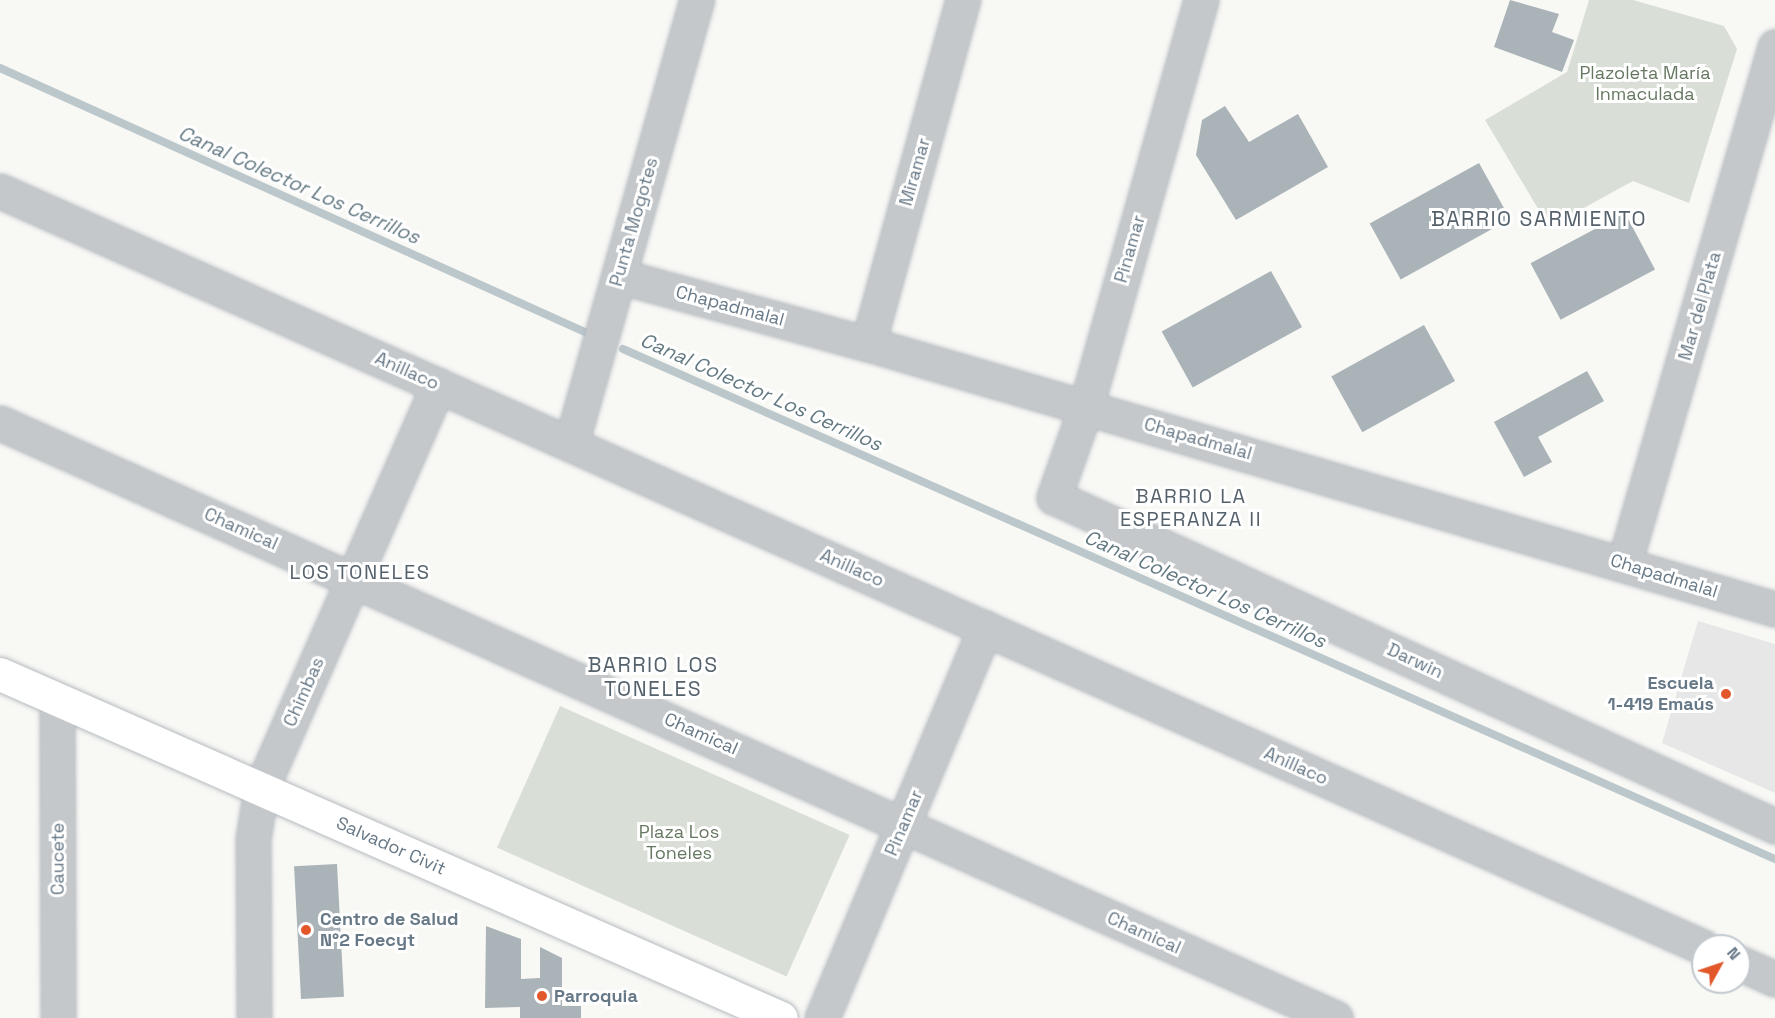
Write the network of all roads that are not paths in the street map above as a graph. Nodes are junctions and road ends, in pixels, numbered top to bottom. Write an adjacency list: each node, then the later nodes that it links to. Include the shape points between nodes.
1 (697, 0): 6 (street, Punta Mogotes)
2 (963, 0): 7 (street, Miramar)
3 (1200, 0): 9 (street, Pinamar)
4 (1775, 47): 13 (street, Mar del Plata)
5 (0, 191): 8 (street, Anillaco)
6 (619, 276): 7 (street, Chapadmalal); 11 (street, Punta Mogotes)
7 (868, 344): 9 (street, Chapadmalal)
8 (438, 385): 11 (street, Anillaco); 14 (street, Chimbas)
9 (1086, 407): 12 (street, Pinamar); 13 (street, Chapadmalal)
10 (0, 423): 14 (street, Chamical)
11 (571, 444): 16 (street, Anillaco)
12 (1054, 497): 21 (street, Darwin)
13 (1624, 564): 15 (street, Chapadmalal)
14 (353, 579): 19 (street, Chimbas); 20 (street, Chamical)
15 (1775, 609)
16 (985, 628): 20 (street, Pinamar); 22 (street, Anillaco)
17 (0, 674): 18 (street, Salvador Civit)
18 (57, 699): 19 (street, Salvador Civit); 25 (street, Caucete)
19 (261, 789): 26 (street, Chimbas, via 252,839); 27 (street, Salvador Civit)
20 (903, 825): 28 (street, Pinamar); 29 (street, Chamical)
21 (1775, 826)
22 (1691, 942)
23 (1751, 968): 24 (street)
24 (1775, 979)
25 (58, 1018)
26 (254, 1018)
27 (781, 1018)
28 (822, 1018)
29 (1335, 1018)

